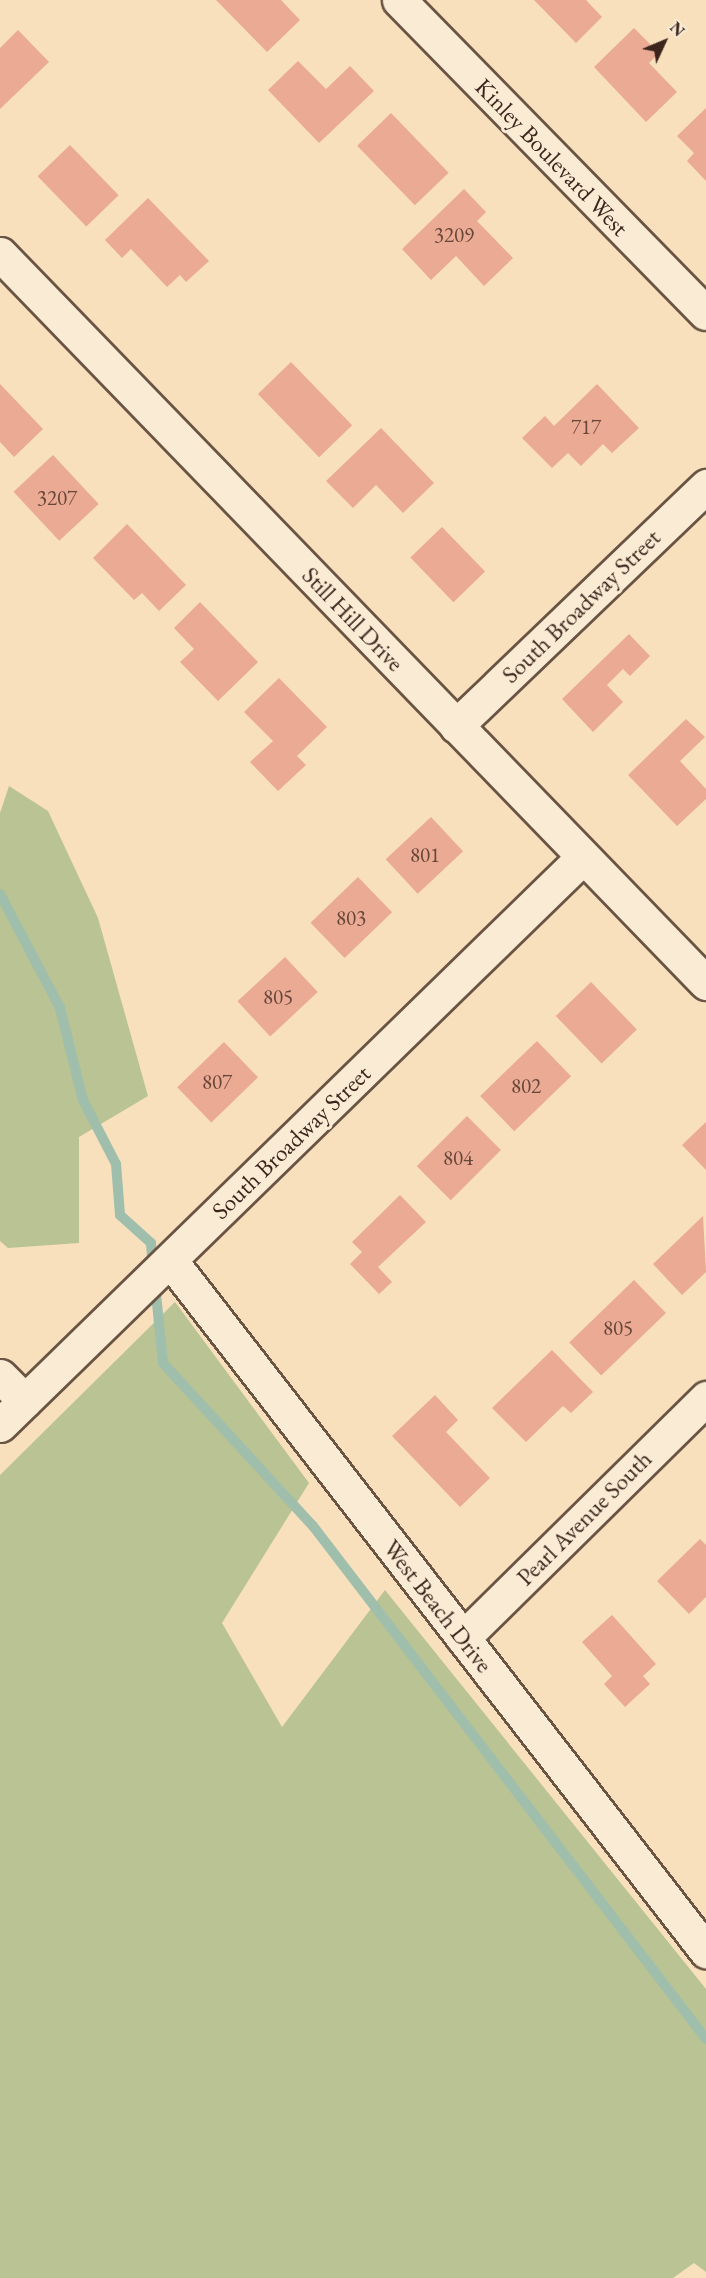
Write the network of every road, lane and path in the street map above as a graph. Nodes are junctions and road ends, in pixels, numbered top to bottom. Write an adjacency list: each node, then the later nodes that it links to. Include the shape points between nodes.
1 (399, 0): 3 (street, Kinley Boulevard West)
2 (0, 254): 5 (street, Still Hill Drive)
3 (706, 313)
4 (706, 486): 5 (street, South Broadway Street)
5 (456, 726): 6 (street, Still Hill Drive)
6 (581, 859): 7 (street, Still Hill Drive); 8 (street, South Broadway Street)
7 (706, 983)
8 (170, 1260): 11 (street, South Broadway Street); 13 (street, West Beach Drive)
9 (0, 1376): 11 (street)
10 (706, 1398): 13 (street, Pearl Avenue South)
11 (25, 1401): 12 (street, South Broadway Street)
12 (0, 1425)
13 (463, 1638): 14 (street, West Beach Drive)
14 (706, 1951)

